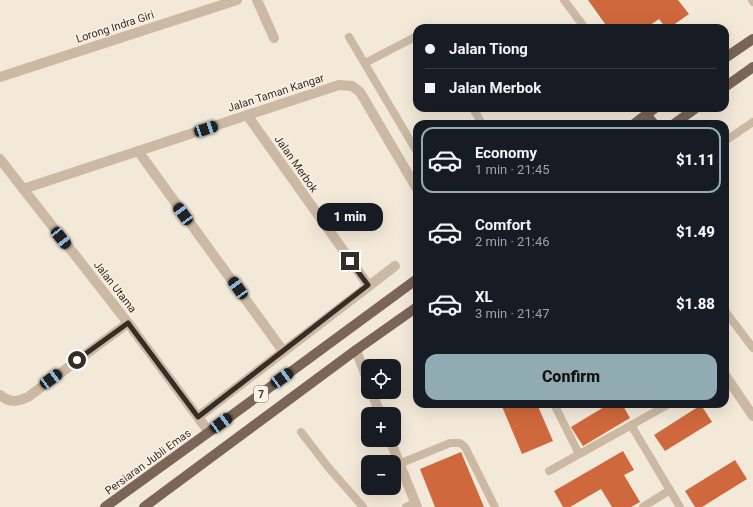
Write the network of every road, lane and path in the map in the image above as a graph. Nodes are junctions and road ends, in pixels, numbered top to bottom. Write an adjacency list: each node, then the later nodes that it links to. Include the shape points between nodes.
1 (237, 0): 12 (street, Lorong Indra Giri)
2 (257, 0): 6 (street)
3 (564, 0): 4 (lane)
4 (582, 24)
5 (349, 37): 10 (lane)
6 (274, 38)
7 (413, 38): 10 (lane)
8 (753, 38): 9 (main road)
9 (729, 55)
10 (364, 63): 23 (lane)
11 (753, 67): 13 (main road)
12 (0, 77)
13 (729, 84)
14 (643, 112): 18 (main road)
15 (645, 112): 19 (main road)
16 (690, 112): 20 (main road)
17 (247, 115): 24 (street, Jalan Taman Kangar); 26 (street, Jalan Taman Kangar, via 339,85 352,86 360,92); 30 (street, Jalan Merbok)
18 (637, 120)
19 (651, 120)
20 (680, 120)
21 (753, 122): 22 (lane)
22 (729, 138)
23 (413, 145)
24 (138, 151): 27 (street, Jalan Taman Kangar); 36 (street)
25 (0, 159): 27 (street, Jalan Utama)
26 (413, 182)
27 (23, 189): 33 (street, Jalan Utama)
28 (394, 266): 30 (street)
29 (413, 282): 45 (main road, Persiaran Jubli Emas / 7)
30 (368, 285): 36 (street)
31 (413, 310): 35 (main road, 7)
32 (729, 316): 34 (lane)
33 (128, 323): 39 (street, via 28,397 16,402 6,400); 43 (street, Jalan Utama)
34 (753, 348)
35 (356, 350): 37 (street); 54 (main road, 7)
36 (283, 351): 43 (street)
37 (361, 363)
38 (729, 380): 42 (street)
39 (0, 395)
40 (556, 408): 47 (lane)
41 (662, 408): 44 (lane)
42 (752, 412)
43 (198, 417): 45 (street, Jalan Utama)
44 (631, 425): 47 (lane); 51 (lane)
45 (209, 432): 53 (main road, Persiaran Jubli Emas / 7)
46 (301, 432): 55 (lane)
47 (579, 454): 50 (lane)
48 (401, 463): 56 (lane, via 450,443 460,443 465,447)
49 (401, 470): 52 (street)
50 (549, 471)
51 (670, 490): 57 (lane); 58 (lane)
52 (412, 506)
53 (105, 507)
54 (144, 507)
55 (363, 507)
56 (495, 507)
57 (643, 507)
58 (680, 507)

